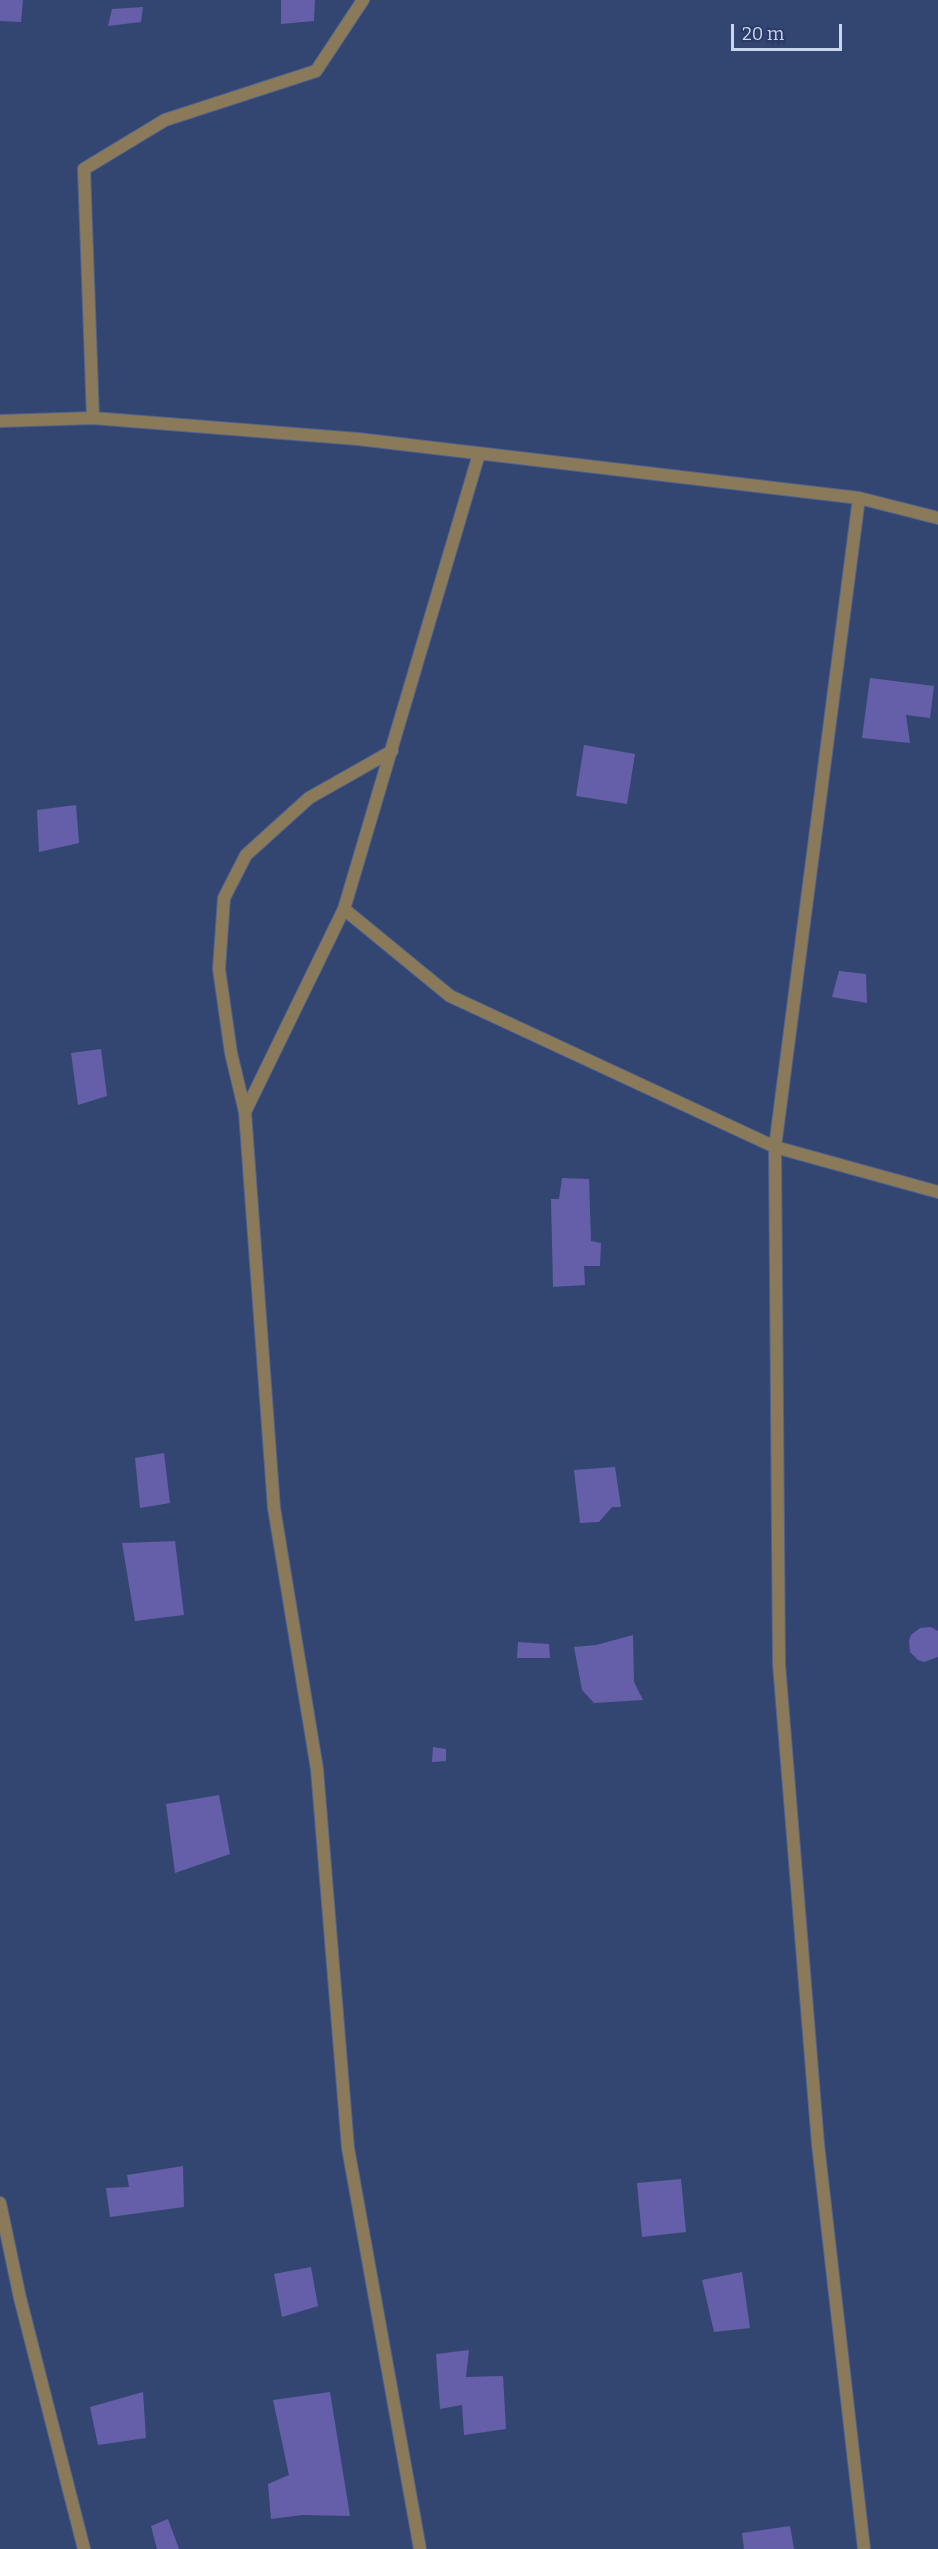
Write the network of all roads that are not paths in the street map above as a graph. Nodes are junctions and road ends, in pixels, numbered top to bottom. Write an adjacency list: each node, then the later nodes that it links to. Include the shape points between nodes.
1 (363, 0): 2 (street, via 316,71 165,120 84,169)
2 (93, 418): 3 (street); 4 (street)
3 (0, 421)
4 (479, 454): 5 (street); 7 (street)
5 (859, 498): 6 (street); 10 (street)
6 (938, 518)
7 (392, 751): 8 (street); 9 (street, via 309,798 246,855 224,898 219,969 231,1053)
8 (345, 909): 9 (street); 10 (street, via 450,996)
9 (245, 1112): 14 (street, via 274,1508 317,1768 348,2148)
10 (775, 1147): 11 (street); 15 (street, via 779,1665 818,2144)
11 (938, 1192)
12 (0, 2203): 13 (street)
13 (84, 2549)
14 (420, 2549)
15 (864, 2549)

